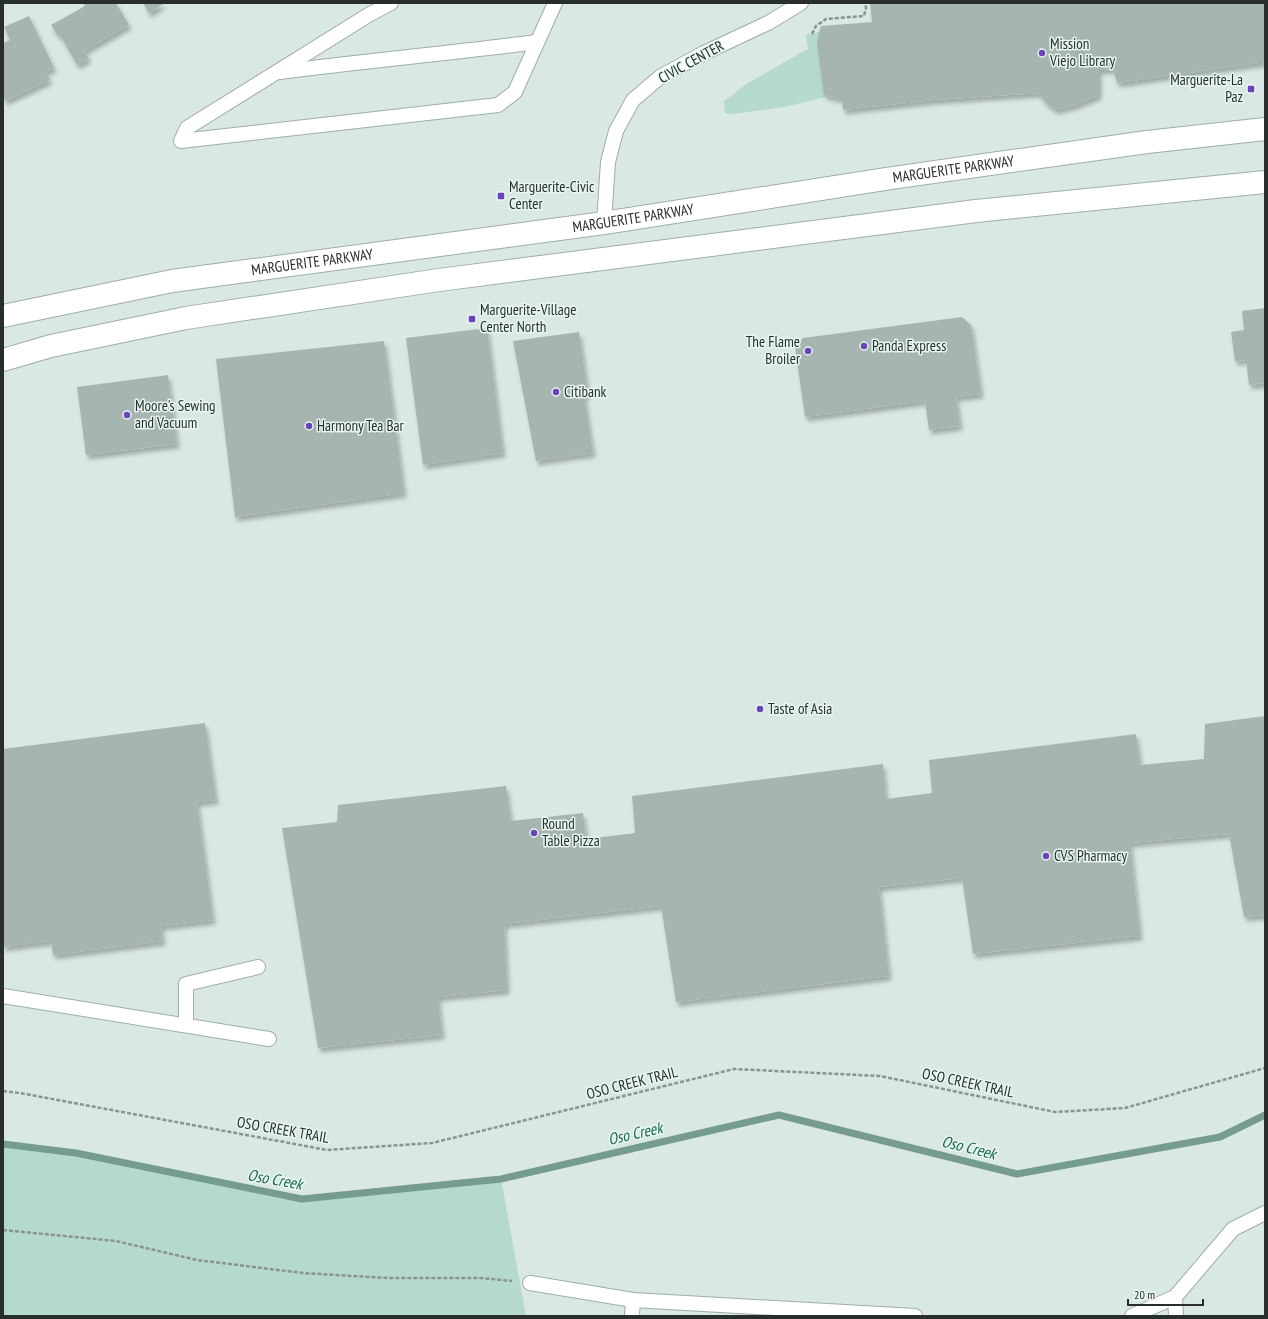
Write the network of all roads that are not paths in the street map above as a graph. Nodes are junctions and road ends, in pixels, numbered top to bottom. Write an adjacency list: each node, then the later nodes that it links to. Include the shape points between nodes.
1 (391, 3): 5 (lane)
2 (555, 3): 4 (lane)
3 (801, 3): 8 (lane, CIVIC CENTER, via 768,23 660,77 633,100 616,131 608,162)
4 (537, 42): 5 (lane); 5 (lane, via 514,92 498,105 181,141 187,128)
5 (276, 73)
6 (1265, 129): 8 (main road, MARGUERITE PARKWAY, via 1147,142 892,178)
7 (1265, 182): 10 (main road, via 976,211 439,280 186,318 51,346)
8 (604, 223): 9 (main road, MARGUERITE PARKWAY, via 172,281)
9 (3, 316)
10 (3, 360)
11 (258, 967): 13 (lane, via 186,984)
12 (3, 996): 13 (lane)
13 (186, 1025): 14 (lane)
14 (269, 1039)
15 (1265, 1213): 17 (lane, via 1233,1229)
16 (530, 1283): 18 (lane)
17 (1175, 1297): 21 (lane); 22 (lane)
18 (633, 1300): 19 (lane); 20 (lane)
19 (632, 1316)
20 (915, 1316)
21 (1132, 1316)
22 (1176, 1316)

